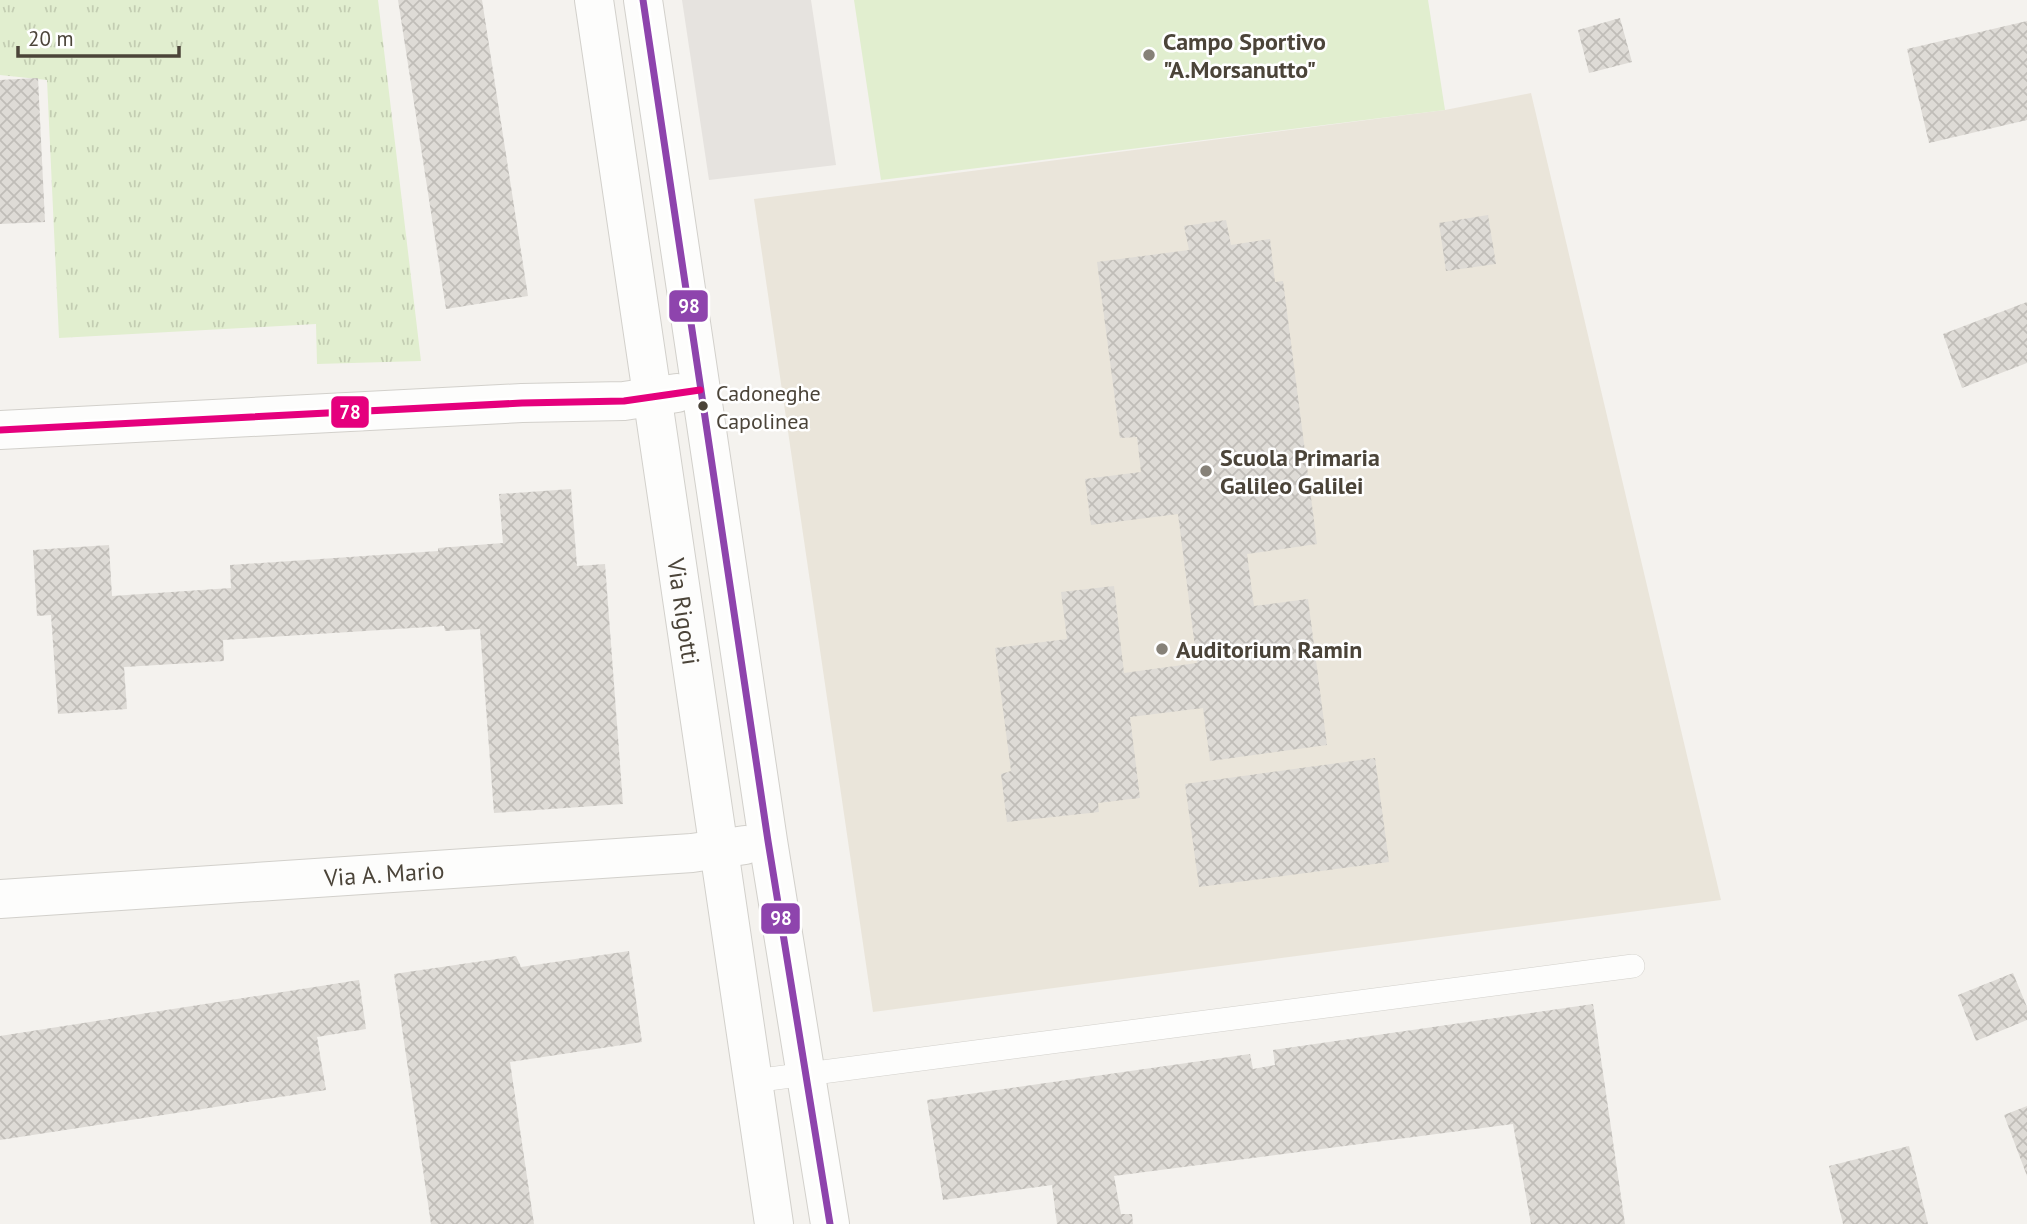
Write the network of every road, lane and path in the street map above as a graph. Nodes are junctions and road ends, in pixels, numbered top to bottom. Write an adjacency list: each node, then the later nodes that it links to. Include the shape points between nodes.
1 (594, 0): 4 (street, Via Rigotti)
2 (643, 0): 3 (street, Via Rigotti)
3 (700, 390): 4 (street); 6 (street, Via Rigotti)
4 (650, 397): 5 (street); 7 (street, Via Rigotti)
5 (0, 430)
6 (768, 841): 7 (street, Via A. Mario); 10 (street, Via Rigotti)
7 (720, 849): 8 (street, Via A. Mario); 11 (street, Via Rigotti)
8 (0, 899)
9 (1633, 965): 10 (lane)
10 (807, 1074): 11 (lane); 13 (street, Via Rigotti)
11 (754, 1081): 12 (street, Via Rigotti)
12 (774, 1224)
13 (830, 1224)

